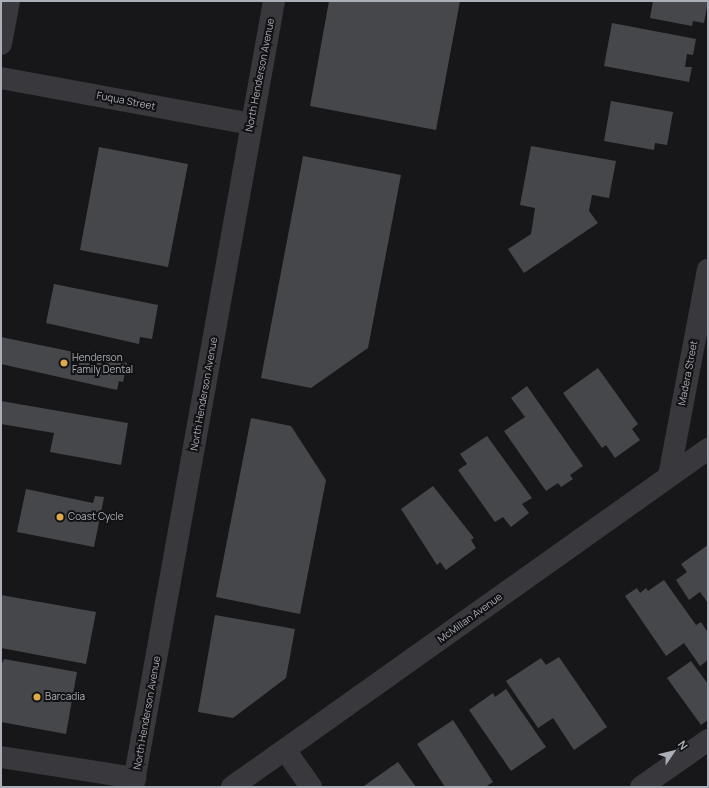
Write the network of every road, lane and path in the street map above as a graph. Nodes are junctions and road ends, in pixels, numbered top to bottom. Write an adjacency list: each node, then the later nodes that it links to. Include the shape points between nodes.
1 (9, 1): 3 (street)
2 (274, 1): 5 (street, North Henderson Avenue)
3 (1, 44)
4 (1, 78): 5 (street, Fuqua Street)
5 (250, 124): 12 (street, North Henderson Avenue)
6 (708, 270): 8 (street, Madera Street)
7 (708, 449): 8 (street, McMillan Avenue)
8 (669, 476): 10 (street, McMillan Avenue)
9 (708, 740): 15 (street)
10 (286, 751): 13 (street, McMillan Avenue); 14 (street)
11 (1, 757): 12 (street)
12 (134, 782)
13 (232, 787)
14 (311, 787)
15 (641, 787)

